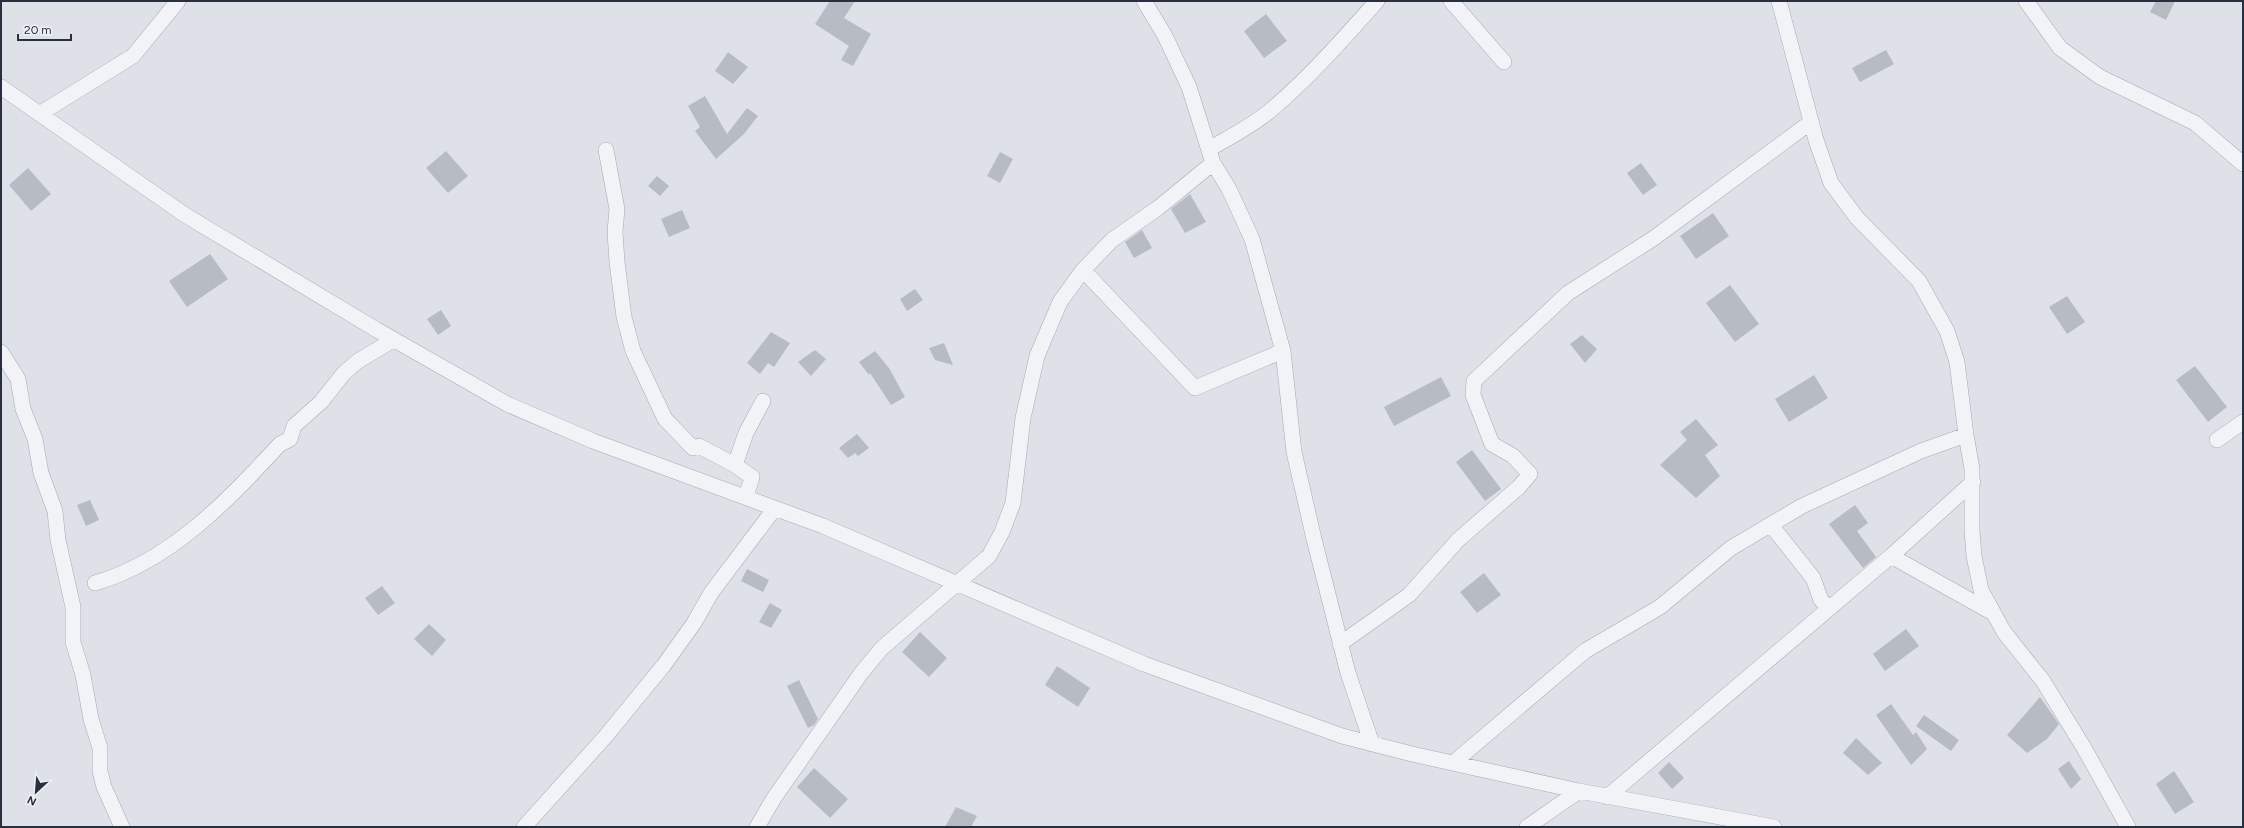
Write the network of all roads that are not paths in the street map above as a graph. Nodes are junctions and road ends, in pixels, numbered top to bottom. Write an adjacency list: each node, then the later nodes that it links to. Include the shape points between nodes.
1 (178, 1): 9 (street, via 133,56)
2 (1144, 1): 12 (street, via 1165,36 1189,87)
3 (1377, 1): 12 (street, via 1294,89 1270,111)
4 (1451, 1): 7 (street)
5 (1779, 1): 10 (street)
6 (2026, 1): 13 (street, via 2060,48 2100,77 2195,123)
7 (1504, 62)
8 (1, 87): 9 (street)
9 (41, 113): 15 (street, via 185,215)
10 (1811, 122): 20 (street, via 1831,183 1857,218 1919,281 1947,331 1957,362); 32 (street, via 1654,238 1568,293 1474,382 1473,395 1492,444 1513,456 1530,474 1519,487 1458,540 1409,595)
11 (606, 150): 22 (street, via 617,209 615,232 624,317 633,351 665,419 693,448 699,446)
12 (1211, 156): 14 (street, via 1158,208 1112,240); 16 (street, via 1252,239)
13 (2243, 164)
14 (1083, 270): 16 (street, via 1195,388); 29 (street, via 1060,302 1037,356 1023,418 1013,504 1002,532 989,556)
15 (393, 340): 24 (street, via 507,404 593,442); 28 (street, via 358,361 344,374 321,402 294,426 290,439 280,444 225,502 189,532 173,545 134,568)
16 (1283, 351): 32 (street, via 1294,452)
17 (1, 352): 37 (street, via 18,378 23,409 35,439 41,473 55,511 58,540 73,606 73,642 100,748 100,771 104,787)
18 (763, 401): 22 (street, via 746,433)
19 (2243, 422): 21 (street)
20 (1966, 435): 23 (street); 26 (street, via 1921,451 1802,506)
21 (2217, 440)
22 (735, 465): 24 (street, via 752,477)
23 (1973, 482): 27 (street); 31 (street, via 1970,512 1974,556 1981,590)
24 (746, 497): 25 (street)
25 (775, 508): 29 (street); 38 (street, via 711,593 694,623 664,665 605,737)
26 (1771, 525): 30 (street, via 1809,573 1821,600); 34 (street, via 1731,548 1660,607 1585,651)
27 (1891, 556): 30 (street); 31 (street)
28 (94, 583)
29 (958, 583): 33 (street, via 1144,664 1291,719); 39 (street, via 882,648 862,672 774,798)
30 (1829, 608): 36 (street)
31 (1993, 613): 42 (street, via 2004,632 2043,681)
32 (1340, 644): 33 (street)
33 (1372, 744): 34 (street)
34 (1453, 763): 35 (street)
35 (1579, 791): 36 (street); 40 (street)
36 (1607, 797): 41 (street)
37 (122, 827)
38 (524, 827)
39 (757, 827)
40 (1527, 827)
41 (1774, 827)
42 (2128, 827)

